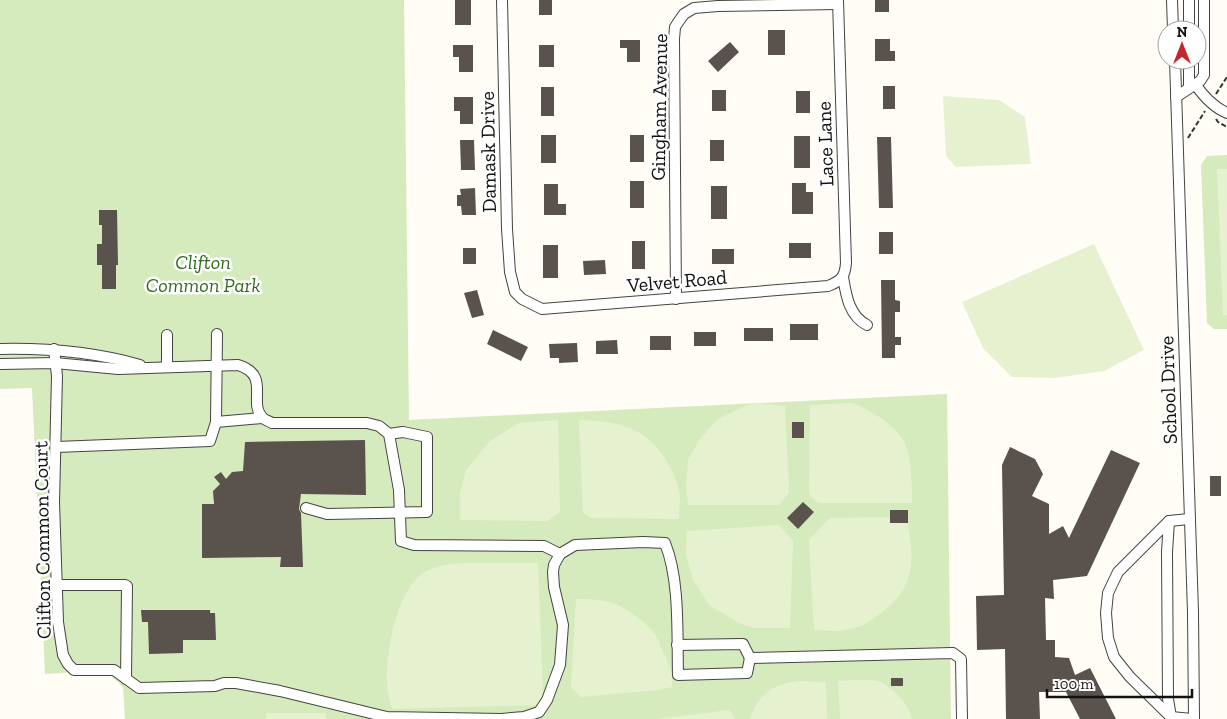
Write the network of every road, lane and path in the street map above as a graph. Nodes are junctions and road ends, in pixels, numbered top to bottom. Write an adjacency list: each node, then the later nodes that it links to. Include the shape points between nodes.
1 (502, 0): 15 (street, Damask Drive, via 509,264 515,292)
2 (1172, 0): 6 (street)
3 (1189, 0): 7 (street)
4 (1204, 0): 10 (street, via 1204,75)
5 (838, 2): 13 (street, Lace Lane, via 846,263); 14 (street, Gingham Avenue, via 694,8 684,14 675,27)
6 (1173, 20)
7 (1189, 20)
8 (1175, 70): 11 (street, School Drive)
9 (1190, 70): 10 (street)
10 (1192, 86): 11 (street); 12 (street, via 1219,110)
11 (1176, 97): 32 (street, School Drive)
12 (1227, 113)
13 (840, 280): 14 (street, Velvet Road, via 828,286); 16 (street, Lace Lane, via 853,311 860,321)
14 (676, 299): 15 (street, Velvet Road, via 542,309)
15 (522, 300)
16 (868, 325)
17 (217, 334): 23 (street)
18 (167, 335): 25 (street)
19 (0, 349): 20 (street)
20 (54, 349): 21 (street, Clifton Common Court); 24 (street)
21 (54, 363): 22 (street); 24 (street, via 118,369); 29 (street, Clifton Common Court)
22 (0, 364)
23 (216, 365): 25 (street); 26 (street, via 248,368 257,384 258,411); 27 (street)
24 (148, 367): 25 (street)
25 (167, 367)
26 (262, 418): 27 (street); 28 (street, via 272,423 367,423)
27 (216, 422): 29 (street, via 210,441)
28 (390, 434): 31 (street); 31 (street, via 403,432 427,437 427,512)
29 (56, 447): 35 (street, Clifton Common Court, via 54,502)
30 (306, 508): 31 (street, via 327,514)
31 (400, 514): 34 (street, via 401,542 414,545 544,546)
32 (1189, 519): 33 (street); 41 (street, School Drive)
33 (1169, 522): 39 (street, via 1168,699); 39 (street, via 1118,572 1108,593 1106,613 1108,638 1114,657)
34 (560, 554): 36 (street, via 575,545 665,543 672,558); 38 (street, Clifton Common Court, via 553,572 563,625 560,665 539,712 524,717 387,716 236,683 139,688)
35 (58, 584): 38 (street, Clifton Common Court, via 58,622 63,655 68,664 74,670 114,670); 38 (street, via 127,586)
36 (677, 645): 37 (street, via 743,644); 37 (street, via 678,675 747,673)
37 (750, 658): 40 (street, via 954,653 961,659)
38 (126, 679)
39 (1171, 717): 41 (street)
40 (962, 719)
41 (1193, 719)

